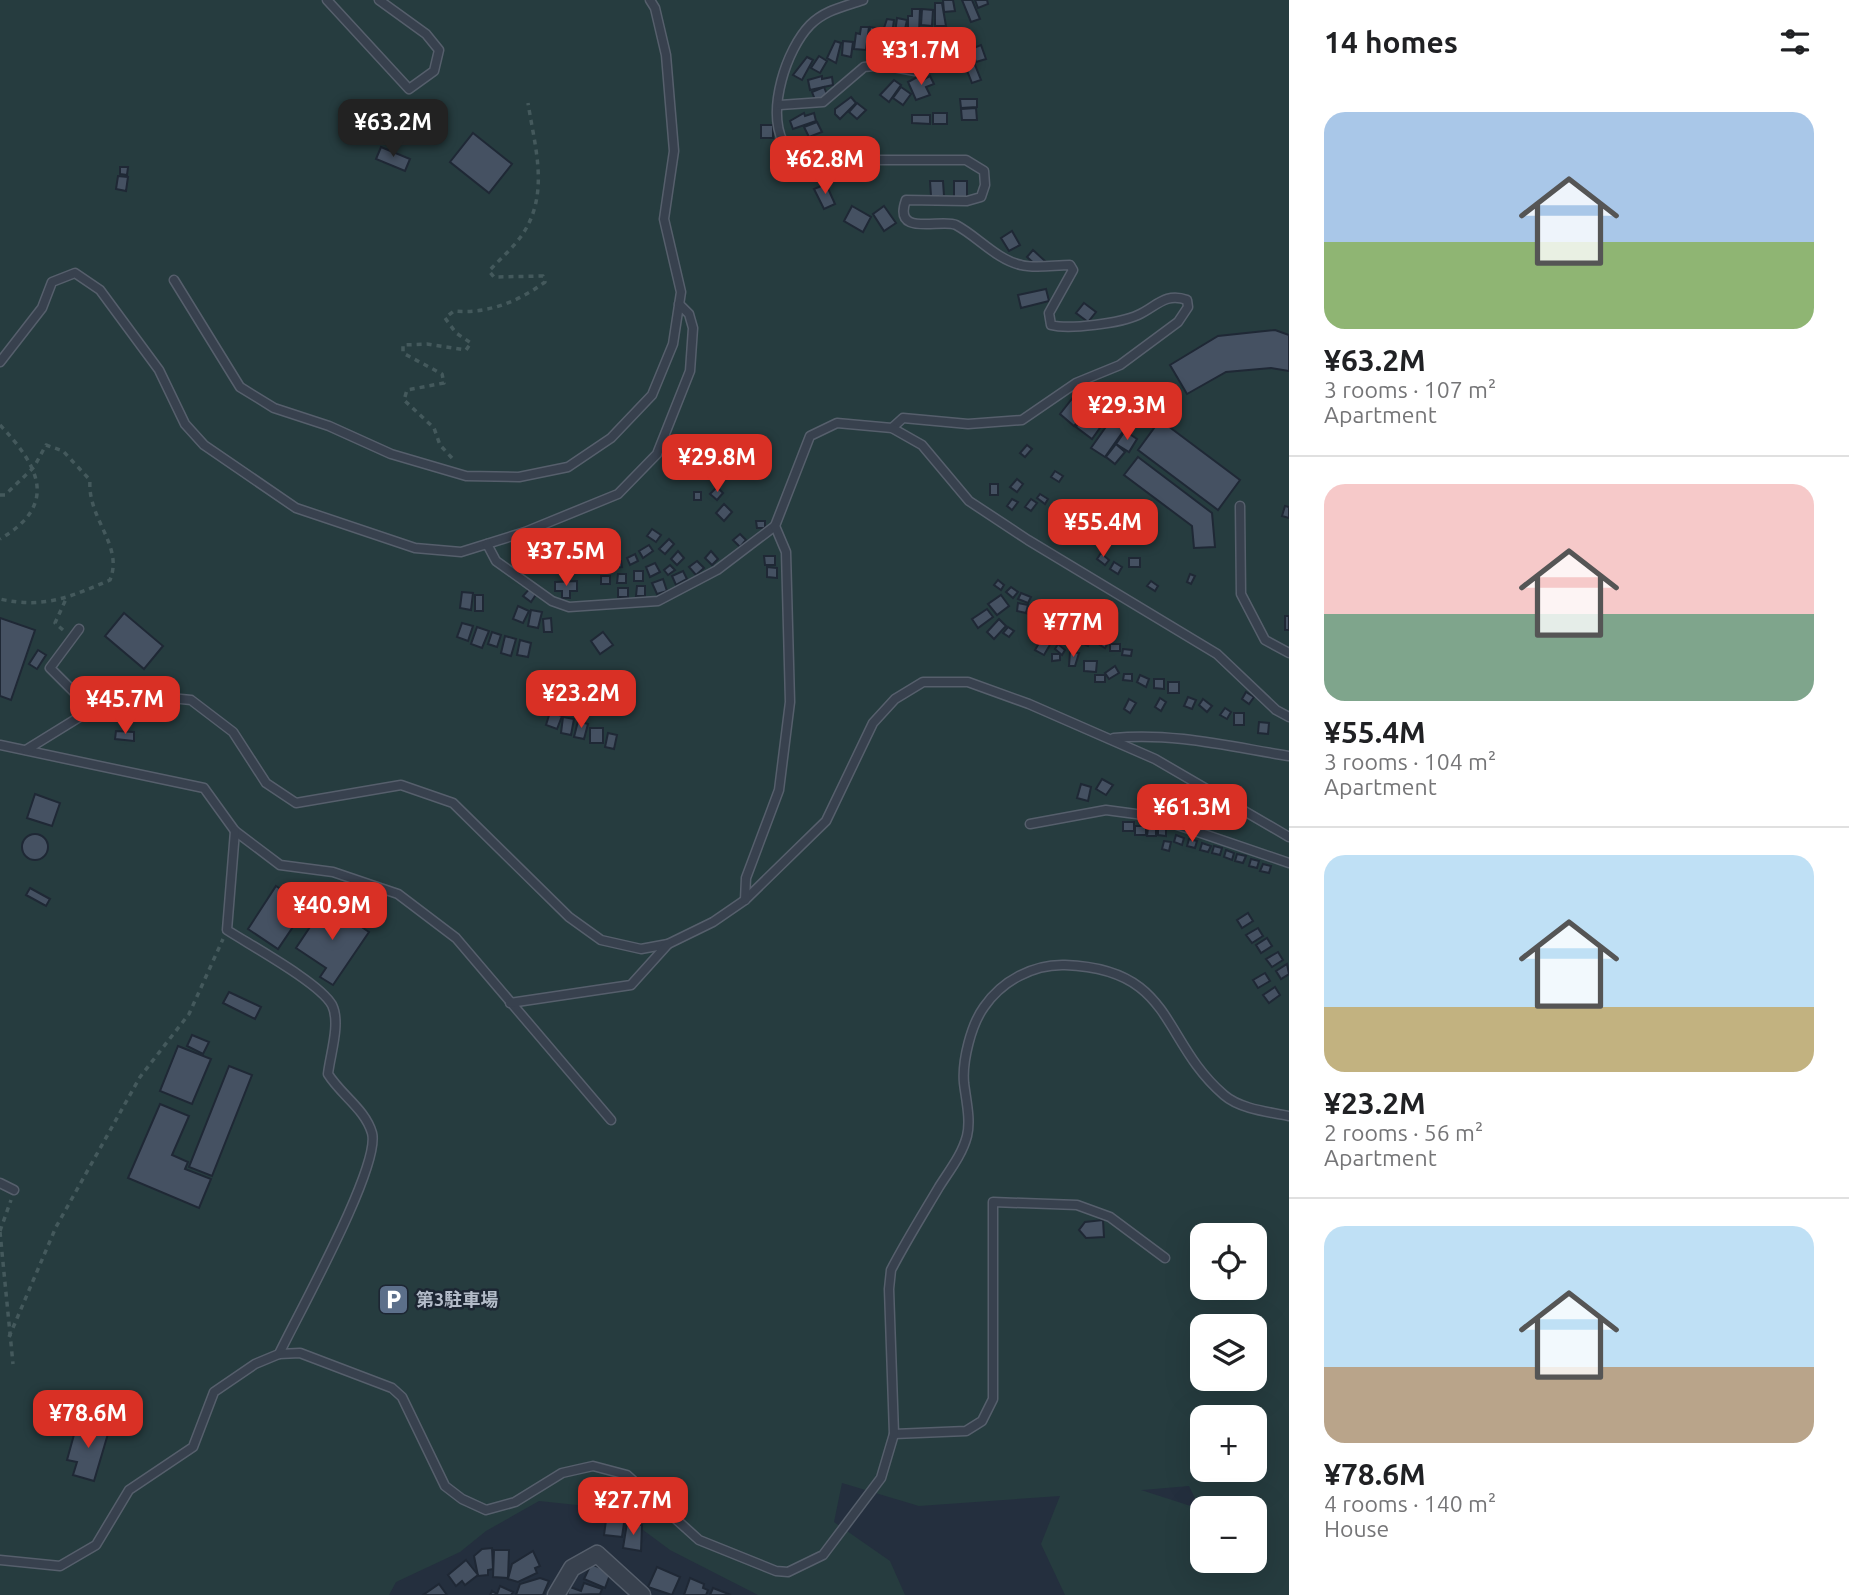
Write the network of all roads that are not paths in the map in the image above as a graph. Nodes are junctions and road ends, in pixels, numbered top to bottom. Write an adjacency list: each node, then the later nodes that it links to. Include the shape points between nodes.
1 (327, 0): 2 (lane, via 409,89 434,71 439,50 426,34)
2 (379, 0)
3 (650, 0): 8 (lane, via 666,55 674,150 664,219 681,292)
4 (863, 0): 6 (lane, via 828,11 792,48 782,72)
5 (952, 56): 6 (lane, via 915,71 864,67 823,102)
6 (780, 105): 10 (lane, via 778,124 783,142 809,160 966,160 984,171 981,197 906,200 906,217 923,225 953,223 1022,266 1070,265 1069,282 1049,313 1051,325 1136,316 1164,299 1187,300 1188,307 1178,322 1120,365 1076,383 1022,420 968,424 903,418)
7 (174, 280): 8 (lane, via 240,387 274,408 330,426 391,454 466,476 519,477 568,467 611,438 652,395 673,344)
8 (679, 304): 13 (lane, via 690,314 693,328 690,371 657,454 618,494)
9 (0, 362): 13 (lane, via 42,307 52,282 75,273 100,290 159,370 185,424 204,445 296,508 415,548 461,552)
10 (892, 428): 12 (lane, via 837,423 810,436); 17 (lane, via 922,445 970,501 1217,654)
11 (1240, 506): 15 (lane, via 1241,594 1265,640)
12 (775, 526): 13 (lane, via 717,570 659,601 607,606 569,607 552,601 496,561); 26 (lane, via 786,552 790,702 779,790 747,878)
13 (487, 544)
14 (79, 629): 16 (lane, via 50,668)
15 (1289, 653)
16 (92, 710): 20 (lane); 27 (lane, via 102,703 141,695 191,700 233,732 266,783 296,803 401,785 453,803 569,916 601,940 641,949)
17 (1289, 717)
18 (1111, 738): 21 (lane, via 1149,737); 24 (lane); 26 (lane, via 968,682 923,682 895,699 873,723 826,821)
19 (0, 745): 20 (lane)
20 (26, 750): 23 (lane, via 204,788)
21 (1289, 756)
22 (1030, 824): 25 (lane, via 1106,810 1151,816)
23 (235, 831): 28 (lane, via 280,865 333,872 398,894 456,938); 34 (lane, via 227,930 318,990 332,1006 328,1074 365,1116 373,1136 363,1181)
24 (1289, 837)
25 (1289, 863)
26 (745, 900): 27 (lane)
27 (668, 944): 28 (lane, via 631,985)
28 (510, 1003): 30 (lane)
29 (1289, 1116): 35 (lane, via 1225,1097 1163,1010 1136,982 1094,966 1049,964 1007,981 983,1008 969,1045 964,1079 968,1134 891,1270)
30 (611, 1120)
31 (0, 1183): 32 (lane)
32 (14, 1190)
33 (1165, 1258): 35 (lane, via 1110,1217 1077,1205 993,1202 993,1399 982,1421 966,1431)
34 (279, 1354): 35 (lane, via 300,1353 392,1388 402,1397 445,1486 486,1510 515,1502 562,1473 593,1466 627,1475 699,1540 776,1572 788,1572 823,1555 881,1478); 36 (lane, via 214,1392 193,1447 129,1490 96,1545 60,1566)
35 (894, 1434)
36 (0, 1560)
37 (556, 1595): 38 (street, via 572,1568 597,1554)
38 (642, 1595)

